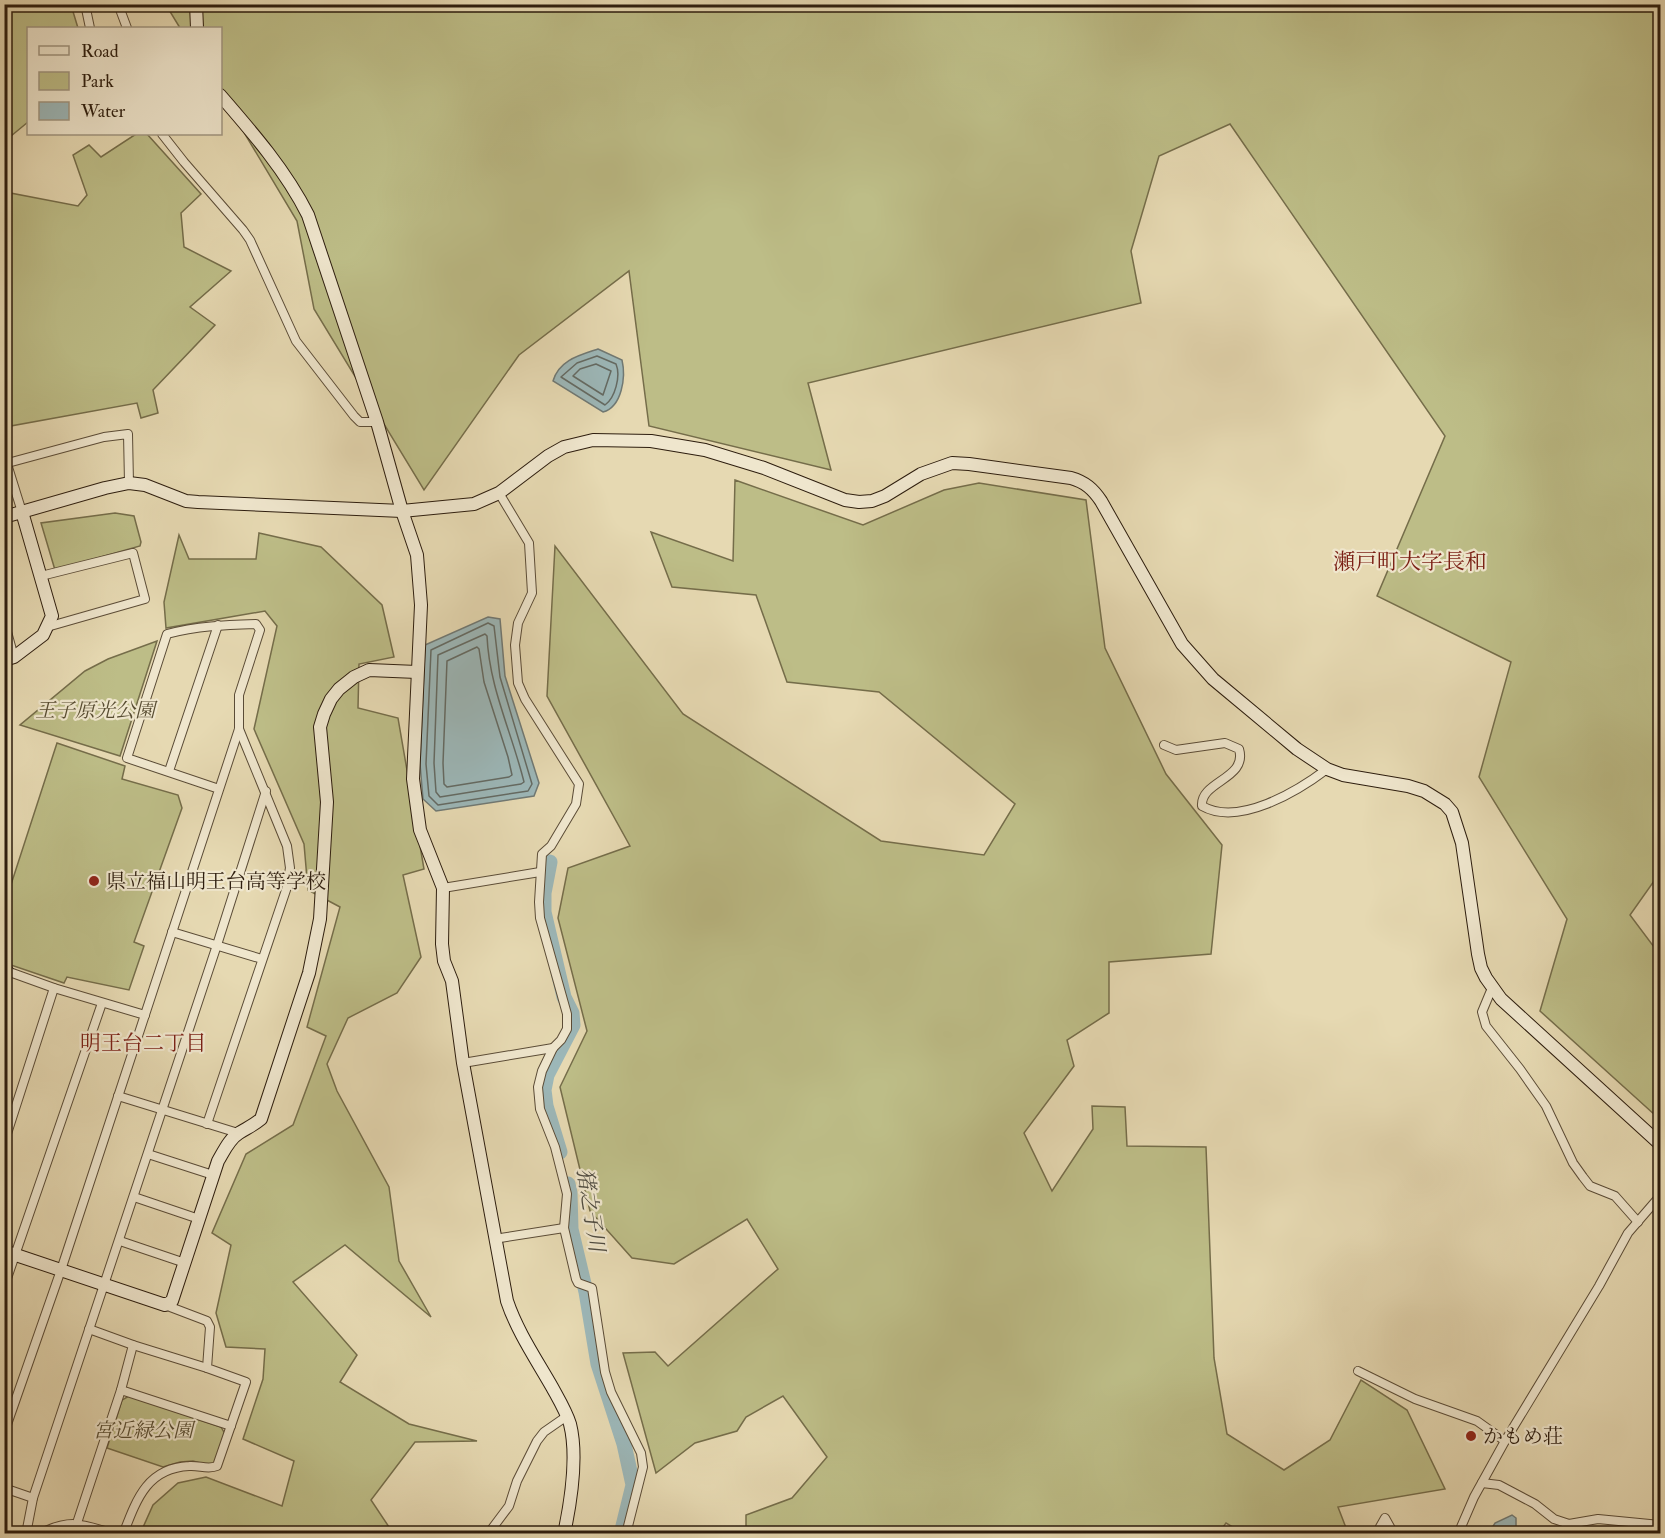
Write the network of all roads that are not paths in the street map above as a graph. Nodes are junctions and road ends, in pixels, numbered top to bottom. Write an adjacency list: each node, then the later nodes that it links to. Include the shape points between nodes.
1 (85, 4): 4 (street)
2 (118, 4): 5 (street)
3 (196, 4): 6 (street)
4 (90, 27)
5 (127, 27)
6 (197, 27)
7 (222, 97): 9 (street, via 254,134 308,215)
8 (163, 135): 9 (street, via 250,240 296,341 360,422)
9 (377, 422): 14 (street)
10 (6, 464): 11 (street, via 128,434); 13 (street)
11 (129, 483): 13 (street); 14 (street, via 186,501)
12 (499, 494): 14 (street, via 474,504); 24 (street, via 548,456 564,447 594,440 651,441 705,450 859,502 885,496 921,474 952,464 1071,478 1088,486 1101,501 1168,621 1197,663 1297,749); 28 (street, via 529,543 532,593 518,623 518,683 579,784 576,804 542,854)
13 (22, 512): 15 (street); 16 (street)
14 (402, 512): 21 (street, via 421,578)
15 (4, 517)
16 (41, 576): 19 (street, via 52,616); 19 (street, via 133,553 145,599)
17 (4, 621): 20 (street)
18 (218, 625): 22 (street, via 256,624 260,630 239,695); 25 (street); 25 (street, via 167,634 127,758)
19 (47, 627): 20 (street, via 43,635)
20 (9, 658)
21 (417, 672): 29 (street, via 415,802 420,830); 43 (street, via 369,670 339,688 324,714 320,727 327,802 320,919 309,973 261,1119)
22 (239, 729): 26 (street); 27 (street)
23 (1164, 745): 24 (street, via 1176,750 1225,743 1239,749 1240,762 1235,769 1201,801 1207,809 1223,813 1254,808 1283,797)
24 (1327, 769): 35 (street, via 1424,791 1452,812 1462,843 1478,954)
25 (169, 771): 26 (street)
26 (219, 789): 30 (street)
27 (266, 791): 31 (street); 32 (street, via 287,846 290,868)
28 (540, 872): 29 (street); 38 (street, via 540,918 567,1014 567,1029)
29 (443, 888): 39 (street, via 442,944 452,981)
30 (172, 932): 31 (street); 37 (street)
31 (217, 945): 32 (street); 41 (street)
32 (262, 959): 42 (street)
33 (5, 973): 34 (street)
34 (54, 988): 36 (street); 44 (street)
35 (1492, 988): 45 (street); 51 (street, via 1482,1012 1486,1026 1546,1106 1583,1177 1590,1185 1615,1196)
36 (102, 1003): 37 (street); 55 (street)
37 (145, 1015): 40 (street)
38 (553, 1048): 39 (street); 52 (street, via 538,1087 540,1108 567,1194)
39 (463, 1063): 53 (street)
40 (118, 1096): 41 (street); 57 (street)
41 (161, 1109): 42 (street); 46 (street)
42 (207, 1124): 43 (street)
43 (238, 1133): 47 (street, via 226,1146)
44 (4, 1143)
45 (1660, 1144)
46 (148, 1154): 47 (street); 49 (street)
47 (213, 1175): 50 (street)
48 (1660, 1196): 51 (street)
49 (134, 1197): 50 (street); 54 (street)
50 (200, 1219): 56 (street)
51 (1638, 1222): 69 (street)
52 (564, 1228): 53 (street); 81 (street, via 583,1284 592,1288 605,1372 644,1467)
53 (494, 1239): 66 (street, via 512,1317)
54 (120, 1242): 56 (street); 58 (street)
55 (10, 1252): 57 (street); 59 (street)
56 (185, 1263): 60 (street, via 172,1301)
57 (61, 1270): 58 (street); 68 (street)
58 (104, 1285): 60 (street); 61 (street)
59 (4, 1287)
60 (165, 1305): 63 (street, via 207,1321)
61 (89, 1329): 62 (street); 72 (street)
62 (133, 1345): 63 (street); 65 (street)
63 (207, 1368): 67 (street, via 246,1382)
64 (1358, 1371): 69 (street, via 1415,1399 1477,1421)
65 (122, 1390): 67 (street); 73 (street)
66 (567, 1416): 79 (street, via 537,1441 509,1506); 80 (street, via 573,1453)
67 (231, 1426): 78 (street, via 217,1466 174,1468 158,1475 144,1487 124,1532)
68 (4, 1432)
69 (1505, 1441): 70 (street)
70 (1482, 1483): 74 (street, via 1499,1485 1569,1524 1598,1519); 84 (street)
71 (4, 1488): 72 (street)
72 (33, 1498): 75 (street)
73 (77, 1523): 76 (street); 77 (street)
74 (1660, 1525)
75 (26, 1533)
76 (39, 1533)
77 (114, 1533)
78 (120, 1533)
79 (488, 1533)
80 (564, 1533)
81 (626, 1533)
82 (1376, 1533): 83 (street, via 1385,1518)
83 (1394, 1533)
84 (1458, 1533)

